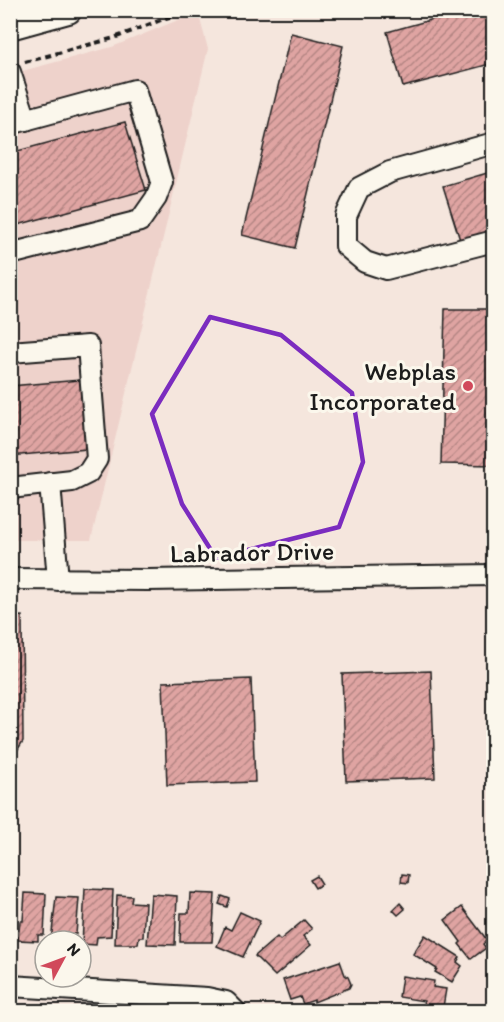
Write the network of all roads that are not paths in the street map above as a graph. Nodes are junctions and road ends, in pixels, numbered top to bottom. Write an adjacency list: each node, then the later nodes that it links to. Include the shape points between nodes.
1 (68, 10): 2 (main road)
2 (10, 26)
3 (10, 72): 4 (street)
4 (18, 122): 7 (street, via 135,90 162,182 140,221)
5 (494, 143): 6 (street, via 390,172 359,188 346,216 346,246 365,262 386,269)
6 (494, 242)
7 (10, 254)
8 (10, 352): 9 (street, via 88,346 97,459 88,473 72,481)
9 (50, 483): 10 (street); 13 (street)
10 (10, 488)
11 (494, 575): 13 (street, Labrador Drive)
12 (10, 579): 13 (street, Labrador Drive)
13 (58, 579)
14 (10, 986): 15 (street, via 207,998 226,1002)
15 (236, 1011)

